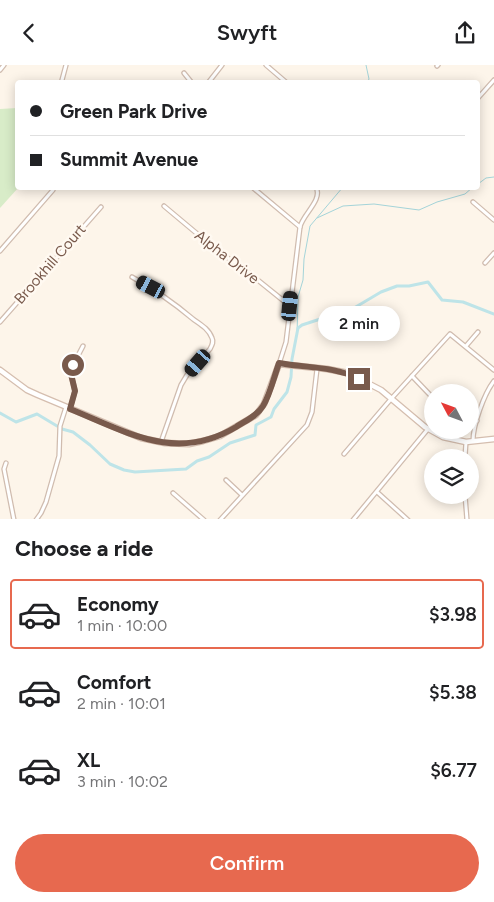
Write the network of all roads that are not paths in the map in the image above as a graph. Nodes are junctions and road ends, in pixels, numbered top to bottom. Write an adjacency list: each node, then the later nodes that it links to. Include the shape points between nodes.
1 (4, 65): 5 (street)
2 (66, 65): 7 (street)
3 (222, 65): 9 (street)
4 (266, 65): 10 (street)
5 (0, 70)
6 (184, 73): 8 (street)
7 (62, 80)
8 (190, 80)
9 (210, 80)
10 (284, 80)
11 (494, 80): 12 (street)
12 (480, 96)
13 (53, 190): 21 (street)
14 (256, 190): 20 (street)
15 (317, 190): 20 (street, via 317,199 303,217)
16 (474, 202): 19 (street)
17 (164, 206): 25 (street, Alpha Drive)
18 (100, 207): 26 (street, Brookhill Court)
19 (494, 220)
20 (300, 227): 25 (street)
21 (0, 251)
22 (494, 253): 23 (street)
23 (485, 263)
24 (132, 277): 47 (street, via 170,300 208,331 213,339 210,349 181,385)
25 (290, 306): 30 (street, via 286,342)
26 (0, 322)
27 (478, 332): 29 (street)
28 (83, 346): 38 (street, via 71,369 75,391)
29 (466, 347): 33 (street); 34 (street, via 450,334)
30 (279, 363): 31 (street); 47 (street, via 264,404 256,415 204,441)
31 (317, 369): 37 (street, via 348,373 381,390); 54 (street, via 312,412 307,425)
32 (0, 370): 38 (street, via 27,389)
33 (494, 370)
34 (412, 376): 36 (street); 37 (street)
35 (494, 381): 39 (street)
36 (424, 389)
37 (391, 399): 40 (street); 49 (street)
38 (68, 408): 47 (street); 57 (street, via 60,426 57,464 46,502)
39 (479, 413)
40 (424, 426)
41 (424, 434): 52 (street)
42 (452, 439): 45 (street)
43 (473, 439): 46 (street)
44 (494, 439): 46 (street)
45 (466, 442): 46 (street); 48 (street)
46 (473, 442)
47 (160, 443)
48 (466, 449)
49 (344, 455)
50 (6, 463): 56 (street, via 4,469)
51 (226, 480): 54 (street)
52 (377, 492): 60 (street); 61 (street)
53 (173, 493): 58 (street)
54 (242, 495): 59 (street)
55 (466, 504): 62 (street)
56 (14, 519)
57 (36, 519)
58 (204, 519)
59 (220, 519)
60 (353, 519)
61 (408, 519)
62 (467, 519)

